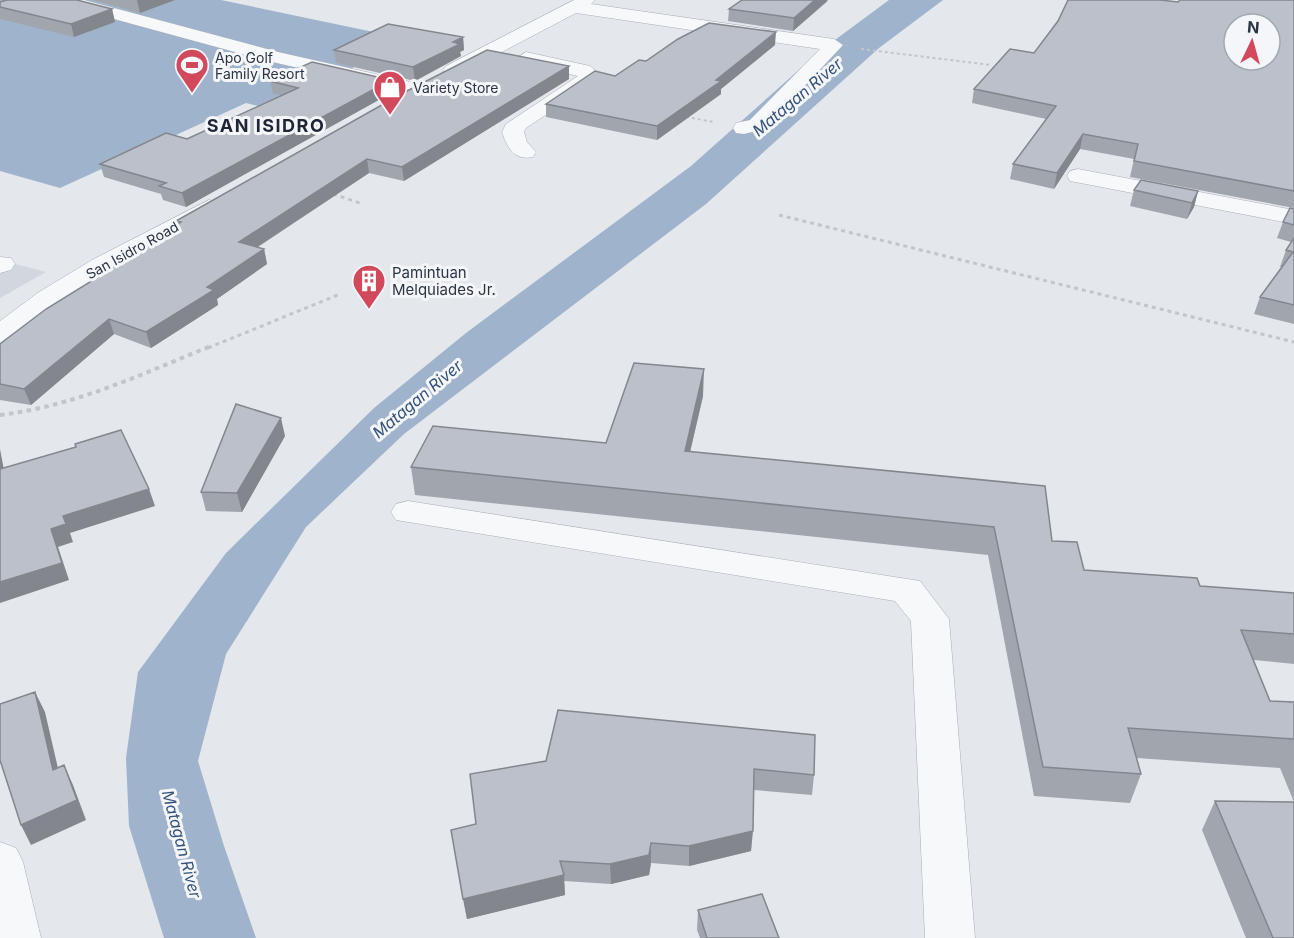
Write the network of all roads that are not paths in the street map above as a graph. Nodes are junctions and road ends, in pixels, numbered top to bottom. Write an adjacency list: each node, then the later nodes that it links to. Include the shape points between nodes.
1 (64, 0): 4 (street, via 275,57)
2 (580, 4): 3 (street); 6 (street, via 834,45 757,125)
3 (492, 50): 4 (street); 7 (street, via 589,74 517,124 513,132)
4 (417, 89): 5 (street)
5 (387, 105)
6 (744, 128)
7 (525, 152)
8 (1078, 176): 10 (street)
9 (230, 195): 12 (street, San Isidro Road)
10 (1294, 217)
11 (0, 304): 12 (street)
12 (29, 311): 13 (street, San Isidro Road)
13 (0, 335)
14 (408, 512): 17 (street, via 907,590 930,620)
15 (0, 862): 16 (street)
16 (16, 938)
17 (950, 938)

